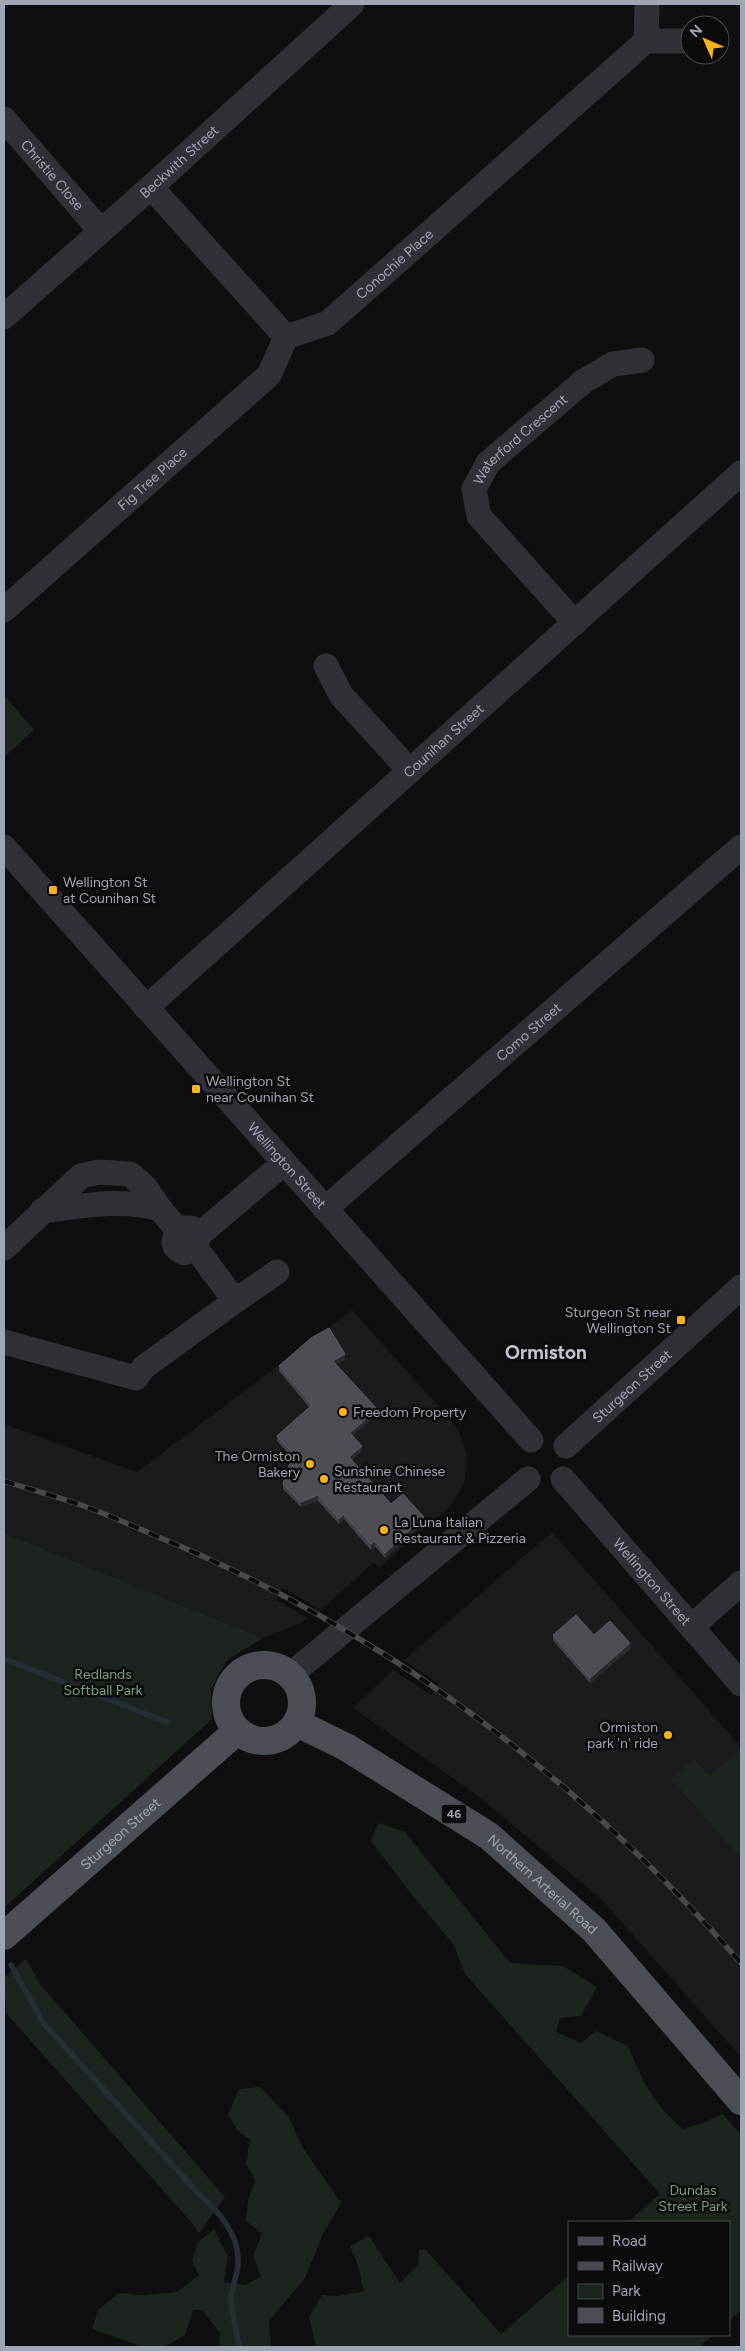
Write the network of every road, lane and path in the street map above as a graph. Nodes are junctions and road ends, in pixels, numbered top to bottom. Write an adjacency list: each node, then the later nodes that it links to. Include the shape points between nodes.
1 (352, 4): 6 (street, Beckwith Street)
2 (647, 4): 3 (street)
3 (646, 41): 4 (street); 9 (street, Conochie Place, via 328,323)
4 (680, 41)
5 (4, 119): 7 (street, Christie Close)
6 (151, 187): 7 (street, Beckwith Street); 9 (street)
7 (100, 230): 8 (street, Beckwith Street)
8 (4, 317)
9 (286, 338): 12 (street, Fig Tree Place, via 269,375)
10 (642, 360): 13 (street, Waterford Crescent, via 613,364 584,382 488,463 474,489 478,516)
11 (741, 473): 13 (street, Counihan Street)
12 (4, 610)
13 (575, 623): 15 (street, Counihan Street)
14 (326, 666): 15 (street, via 341,695)
15 (410, 771): 18 (street, Counihan Street)
16 (4, 847): 18 (street, Wellington Street)
17 (739, 851): 21 (street, Como Street)
18 (146, 1008): 19 (street, Wellington Street)
19 (280, 1159): 21 (street, Wellington Street); 23 (street)
20 (160, 1209): 22 (street, via 126,1203); 22 (street, via 146,1188 130,1174 100,1172 80,1176); 23 (street)
21 (325, 1210): 29 (street, Wellington Street)
22 (42, 1211): 24 (street)
23 (192, 1235): 27 (street)
24 (4, 1248)
25 (277, 1272): 27 (street)
26 (741, 1287): 30 (street, Sturgeon Street)
27 (236, 1301): 28 (street, via 144,1367 136,1378)
28 (4, 1342)
29 (531, 1440): 30 (street, via 550,1436); 31 (street, via 520,1459)
30 (566, 1446): 32 (street, via 571,1463)
31 (528, 1479): 32 (street, via 545,1486); 35 (street)
32 (562, 1479): 34 (street, Wellington Street)
33 (741, 1583): 34 (street)
34 (691, 1627): 36 (street, Wellington Street)
35 (290, 1675): 37 (main road, via 300,1689); 38 (main road, via 262,1665 252,1666 236,1677 230,1685 225,1704 226,1714)
36 (741, 1684)
37 (297, 1723): 38 (main road, via 280,1738 268,1741 246,1737); 40 (main road, Northern Arterial Road / 46, via 346,1747 489,1836 594,1930)
38 (237, 1731): 39 (main road, Sturgeon Street)
39 (4, 1936)
40 (741, 2101)

